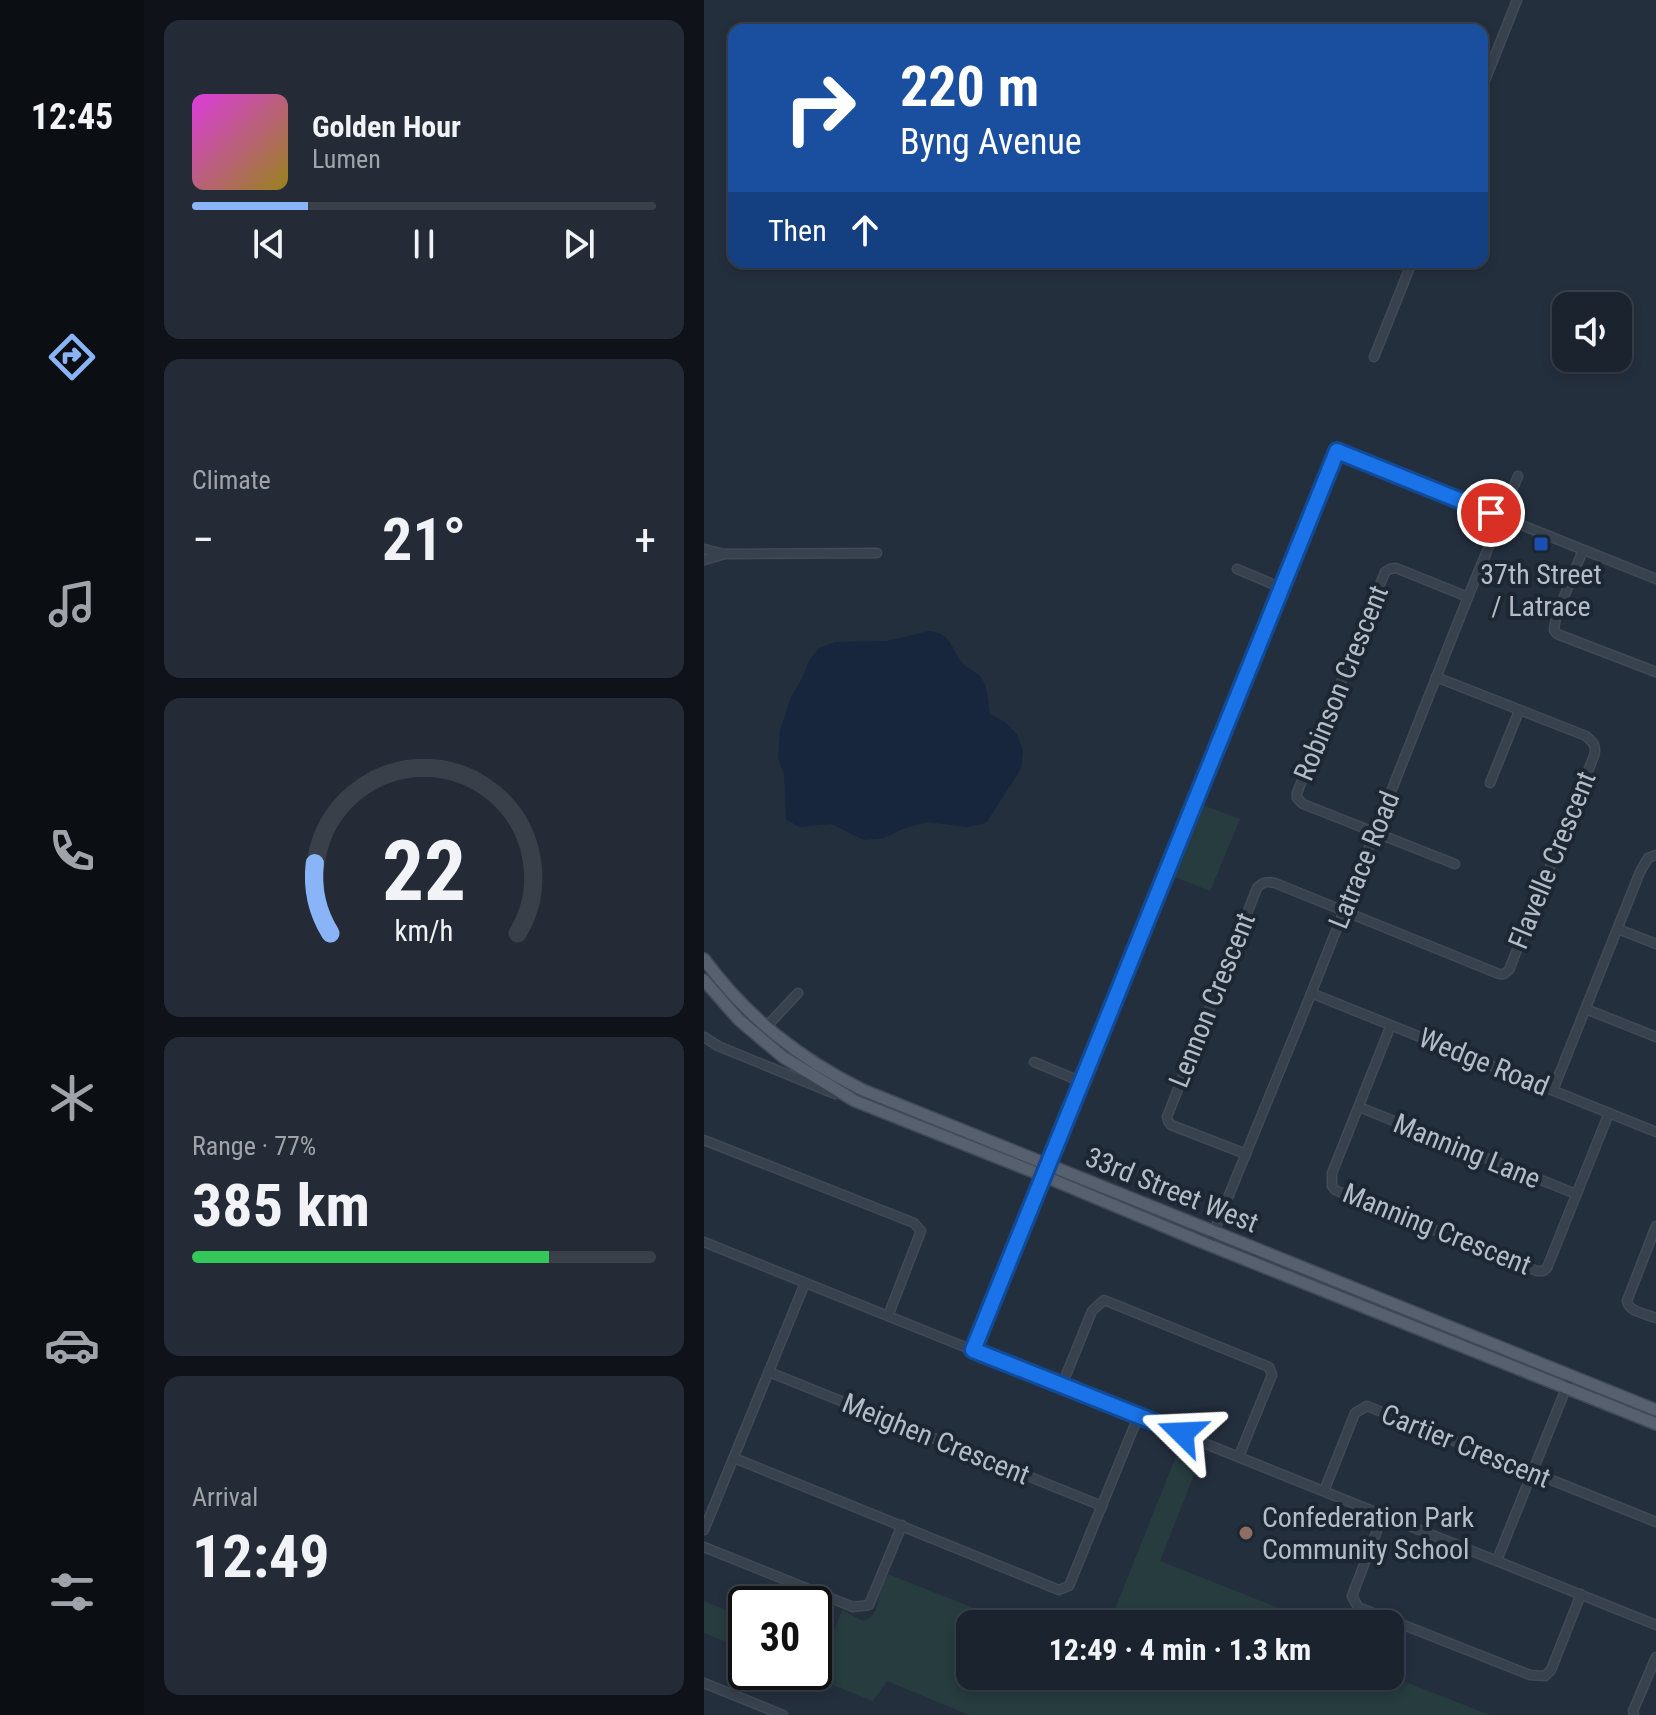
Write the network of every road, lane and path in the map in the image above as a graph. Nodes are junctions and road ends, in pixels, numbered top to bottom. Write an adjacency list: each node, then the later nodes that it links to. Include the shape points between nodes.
1 (1517, 0): 2 (street)
2 (1488, 73)
3 (1410, 268): 4 (street)
4 (1374, 357)
5 (1518, 476): 6 (street, Latrace Road)
6 (1501, 517): 8 (street); 14 (street, via 1337,451); 15 (street, Latrace Road)
7 (704, 549): 10 (street)
8 (1583, 550): 13 (street); 16 (street, via 1554,630)
9 (877, 553): 10 (street)
10 (725, 554): 11 (street)
11 (704, 560)
12 (1237, 569): 14 (street)
13 (1656, 579)
14 (1282, 588): 36 (street)
15 (1468, 597): 17 (street, Latrace Road); 20 (street, Robinson Crescent, via 1396,568 1385,572 1303,775 1299,801)
16 (1656, 672)
17 (1436, 677): 18 (street, Flavelle Crescent); 20 (street, Latrace Road)
18 (1519, 711): 19 (street); 23 (street, Flavelle Crescent, via 1586,736 1596,750 1509,970 1499,974)
19 (1490, 783)
20 (1375, 833): 22 (street); 23 (street, Latrace Road)
21 (1656, 855): 24 (street, via 1645,863)
22 (1455, 864)
23 (1343, 911): 29 (street, Latrace Road); 43 (street, Lennon Crescent, via 1275,883 1257,888 1167,1117 1171,1125)
24 (1618, 929): 25 (street); 30 (street)
25 (1656, 944)
26 (704, 959): 32 (main road, 33rd Street West)
27 (704, 980): 38 (main road, 33rd Street West, via 739,1020 783,1057)
28 (798, 993): 32 (street)
29 (1311, 993): 31 (street, Wedge Road); 43 (street, Latrace Road)
30 (1586, 1009): 33 (street); 37 (street)
31 (1391, 1025): 37 (street, Wedge Road); 39 (street, Manning Crescent)
32 (766, 1027): 44 (main road, 33rd Street West, via 839,1078)
33 (1656, 1037)
34 (707, 1038): 38 (street, 33rd Street West)
35 (1034, 1062): 36 (street)
36 (1082, 1082): 44 (street)
37 (1553, 1090): 40 (street, Wedge Road)
38 (855, 1101): 44 (main road, 33rd Street West)
39 (1359, 1107): 45 (street, Manning Lane); 45 (street, Manning Crescent, via 1332,1173 1335,1190 1537,1271 1547,1268)
40 (1609, 1113): 41 (street, Wedge Road); 45 (street, Manning Crescent)
41 (1656, 1132)
42 (704, 1140): 51 (street, via 914,1223 921,1231)
43 (1246, 1154): 47 (street, Latrace Road)
44 (1046, 1171): 47 (main road, 33rd Street West); 49 (main road, 33rd Street West); 53 (street)
45 (1576, 1194)
46 (1656, 1227): 52 (street, via 1627,1301 1631,1309)
47 (1214, 1232): 49 (street, Latrace Road); 55 (main road, 33rd Street West)
48 (704, 1242): 50 (street)
49 (1209, 1244): 55 (main road, 33rd Street West)
50 (805, 1283): 51 (street); 54 (street)
51 (888, 1316): 53 (street)
52 (1656, 1318)
53 (973, 1350): 56 (street)
54 (769, 1372): 61 (street); 64 (street, Meighen Crescent)
55 (1568, 1382): 57 (main road, 33rd Street West); 59 (main road, 33rd Street West); 62 (street)
56 (1062, 1385): 58 (street); 60 (street, via 1092,1311 1104,1300 1118,1305 1269,1367 1272,1375)
57 (1656, 1410)
58 (1138, 1417): 60 (street); 64 (street)
59 (1656, 1424)
60 (1239, 1456): 63 (street)
61 (734, 1458): 67 (street); 68 (street)
62 (1532, 1472): 63 (street, Cartier Crescent, via 1367,1406 1355,1413); 66 (street, Cartier Crescent); 70 (street)
63 (1324, 1491): 65 (street)
64 (1102, 1506): 67 (street, via 1069,1586 1059,1590)
65 (1383, 1515): 70 (street); 71 (street, via 1352,1596 1358,1607 1460,1648 1545,1676)
66 (1656, 1522)
67 (902, 1525): 69 (street, via 869,1605 853,1607)
68 (704, 1530)
69 (704, 1547)
70 (1497, 1560): 71 (street)
71 (1581, 1594): 72 (street)
72 (1656, 1625)
73 (1656, 1657): 76 (street)
74 (704, 1683): 75 (street)
75 (783, 1715)
76 (1634, 1715)

